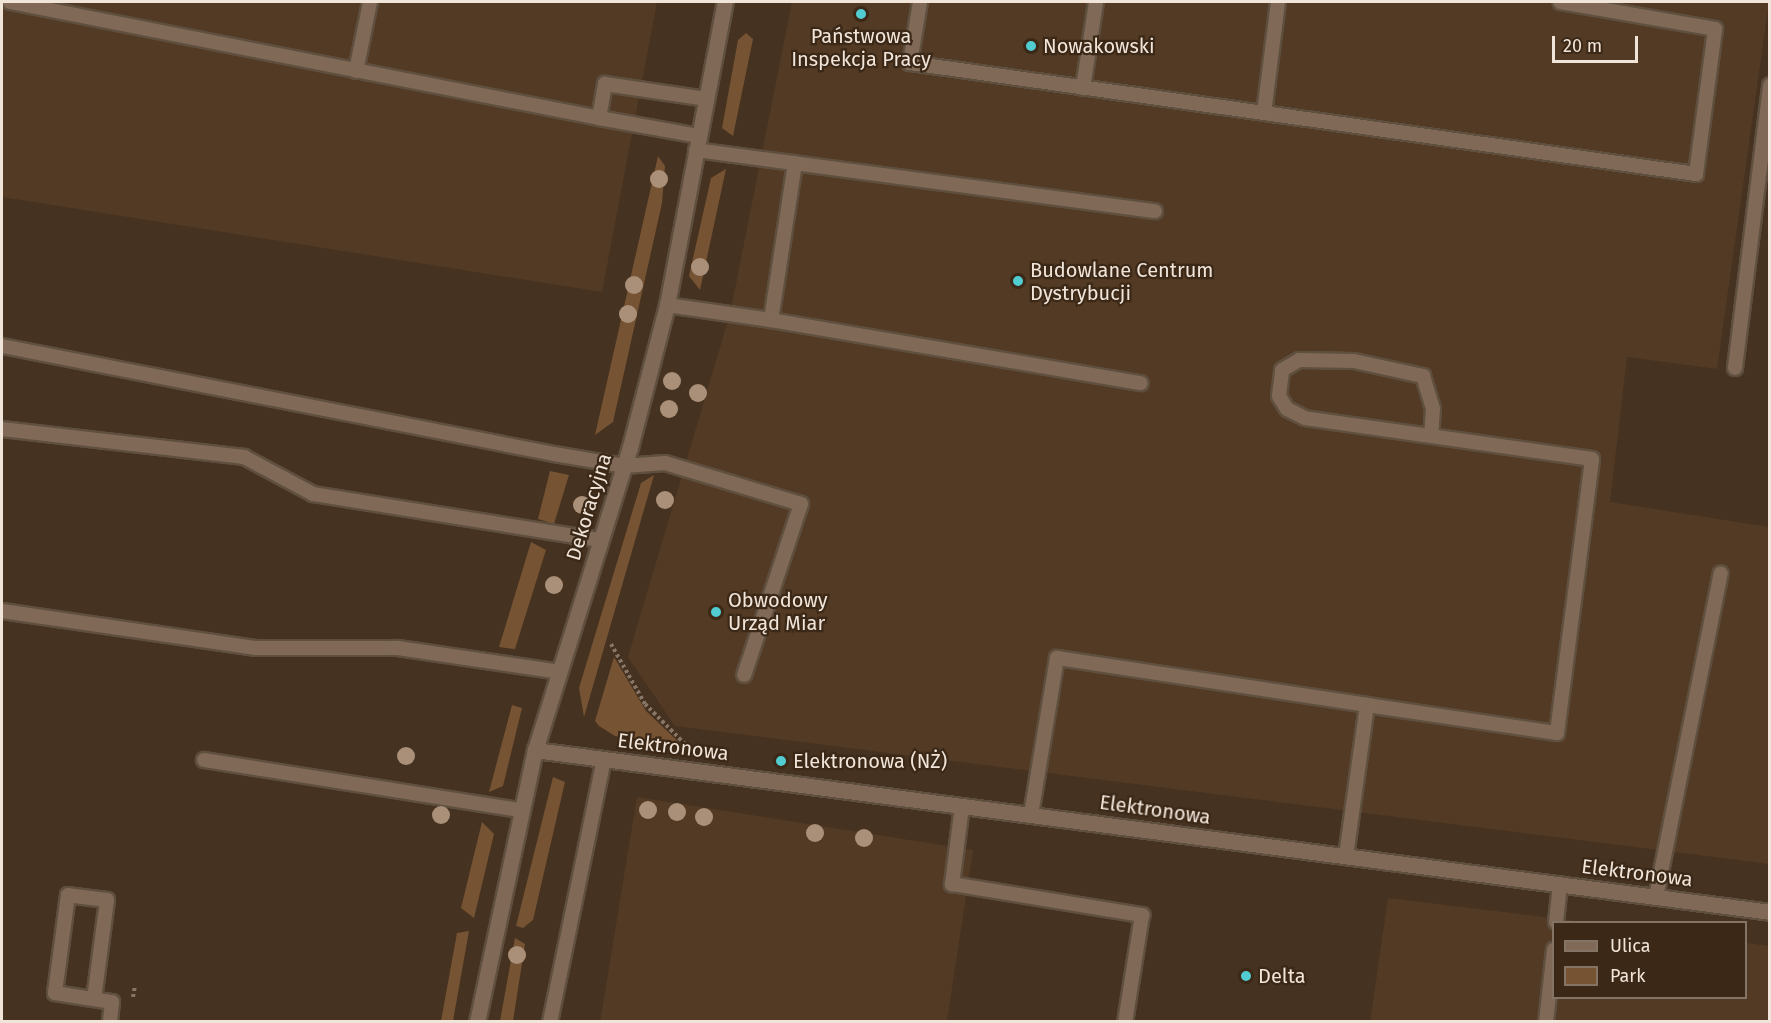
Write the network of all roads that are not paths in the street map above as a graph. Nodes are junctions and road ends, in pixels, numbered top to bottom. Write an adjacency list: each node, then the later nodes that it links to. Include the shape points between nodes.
1 (10, 2): 8 (lane)
2 (370, 2): 8 (lane)
3 (725, 2): 11 (street, Dekoracyjna)
4 (920, 2): 10 (lane, via 910,63)
5 (1096, 2): 10 (lane)
6 (1278, 2): 12 (lane)
7 (1560, 2): 12 (lane, via 1715,29 1696,174)
8 (356, 71): 13 (lane)
9 (1770, 85): 20 (lane, via 1764,96)
10 (1083, 88): 12 (lane)
11 (706, 99): 13 (lane, via 605,84); 14 (street, Dekoracyjna)
12 (1264, 113)
13 (599, 118): 14 (lane)
14 (697, 143): 15 (lane); 17 (street, Dekoracyjna)
15 (795, 163): 16 (lane); 18 (lane)
16 (1155, 211)
17 (667, 305): 18 (lane); 24 (street, Dekoracyjna)
18 (771, 320): 21 (lane)
19 (2, 346): 24 (lane)
20 (1735, 368)
21 (1141, 383)
22 (2, 429): 25 (lane, via 243,457 313,494)
23 (1431, 436): 23 (lane, via 1305,418 1287,409 1279,396 1282,370 1299,360 1354,361 1423,376 1433,409); 30 (lane, via 1592,459 1557,733)
24 (624, 466): 25 (street, Dekoracyjna); 29 (lane, via 683,467 801,504)
25 (601, 540): 28 (street, Dekoracyjna)
26 (1721, 573): 39 (lane)
27 (2, 611): 28 (lane, via 256,648 398,648)
28 (560, 672): 31 (street, Dekoracyjna)
29 (744, 675)
30 (1367, 705): 36 (lane, via 1057,658); 37 (lane)
31 (536, 750): 32 (street, Elektronowa); 35 (street, Dekoracyjna)
32 (604, 759): 34 (street, Elektronowa); 46 (lane)
33 (204, 760): 35 (lane)
34 (962, 806): 36 (street, Elektronowa); 47 (lane, via 952,884 1142,915)
35 (521, 810): 45 (street, Dekoracyjna)
36 (1031, 815): 37 (street, Elektronowa)
37 (1346, 856): 38 (street, Elektronowa)
38 (1560, 884): 39 (street, Elektronowa); 41 (lane)
39 (1656, 897): 40 (street, Elektronowa)
40 (1770, 912)
41 (1556, 921)
42 (1552, 967): 48 (lane)
43 (94, 999): 43 (lane, via 55,993 68,895 107,900); 44 (lane, via 112,1002)
44 (110, 1022)
45 (477, 1022)
46 (550, 1022)
47 (1125, 1022)
48 (1546, 1022)

